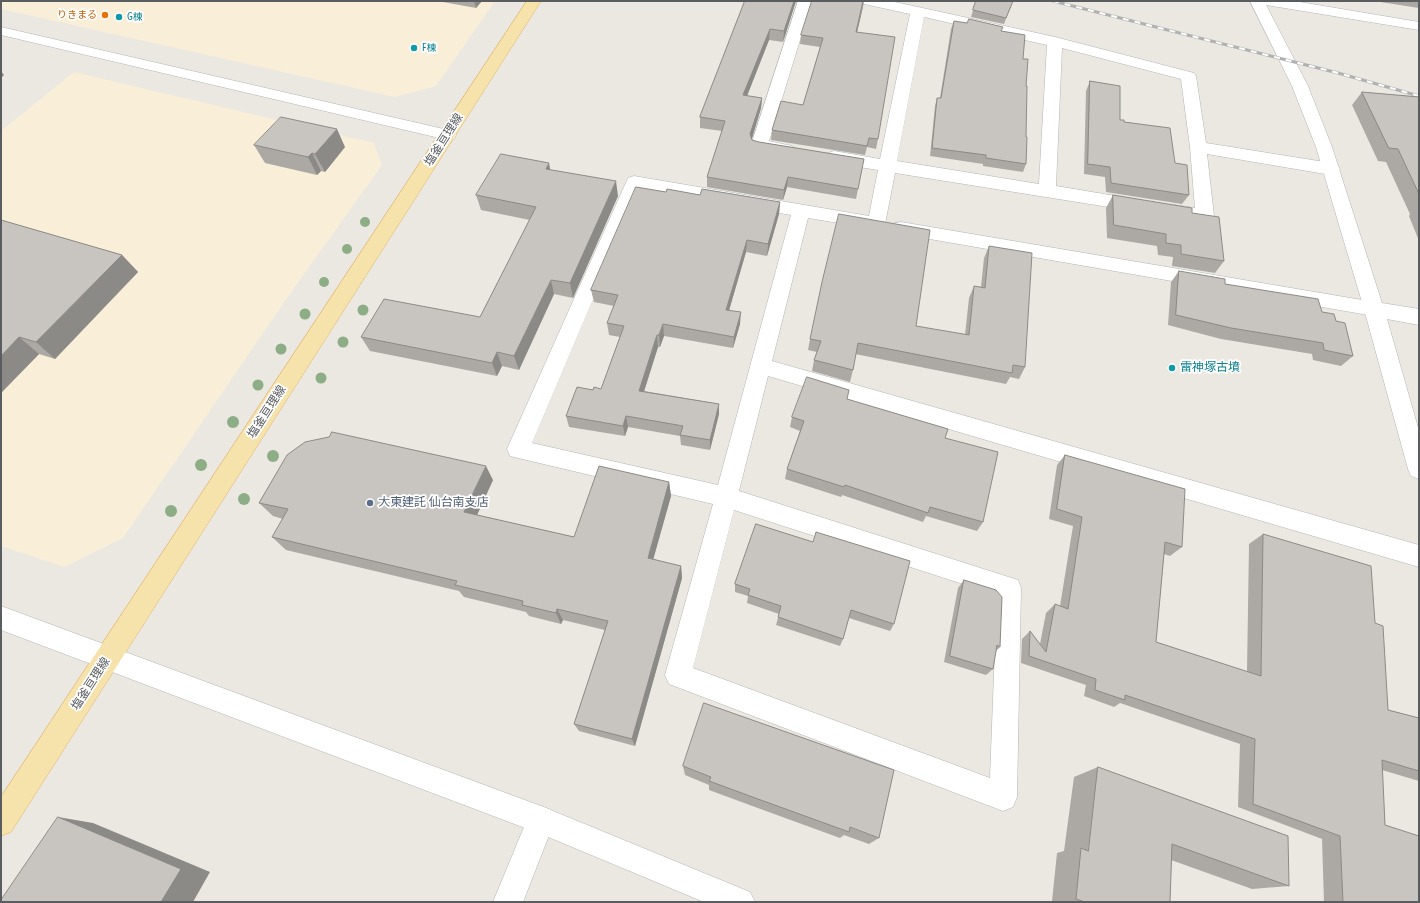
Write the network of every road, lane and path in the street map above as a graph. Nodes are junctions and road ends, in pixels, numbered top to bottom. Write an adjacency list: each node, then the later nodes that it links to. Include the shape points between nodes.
1 (534, 1): 10 (main road, 塩釜亘理線)
2 (805, 1): 12 (street, via 759,145)
3 (868, 1): 6 (street)
4 (1257, 1): 13 (street, via 1300,86)
5 (1267, 1): 7 (street)
6 (918, 11): 9 (street); 12 (street)
7 (1419, 26)
8 (1, 31): 10 (street)
9 (1055, 42): 11 (street, via 1188,76); 14 (street)
10 (448, 135): 24 (main road, 塩釜亘理線)
11 (1198, 147): 13 (street); 14 (street, via 1205,216)
12 (886, 166): 14 (street); 16 (street)
13 (1331, 169): 17 (street)
14 (1047, 191)
15 (801, 211): 16 (street); 19 (street); 21 (street, via 634,182 518,448)
16 (876, 224): 17 (street)
17 (1374, 309): 18 (street); 20 (street)
18 (1419, 317)
19 (761, 366): 21 (street); 22 (street)
20 (1419, 469)
21 (726, 497): 21 (street, via 678,675 1003,797 1009,588)
22 (1419, 556)
23 (1, 618): 24 (street)
24 (108, 657): 25 (street); 26 (main road, 塩釜亘理線)
25 (541, 820): 27 (street); 28 (street)
26 (1, 822)
27 (508, 902)
28 (740, 902)

